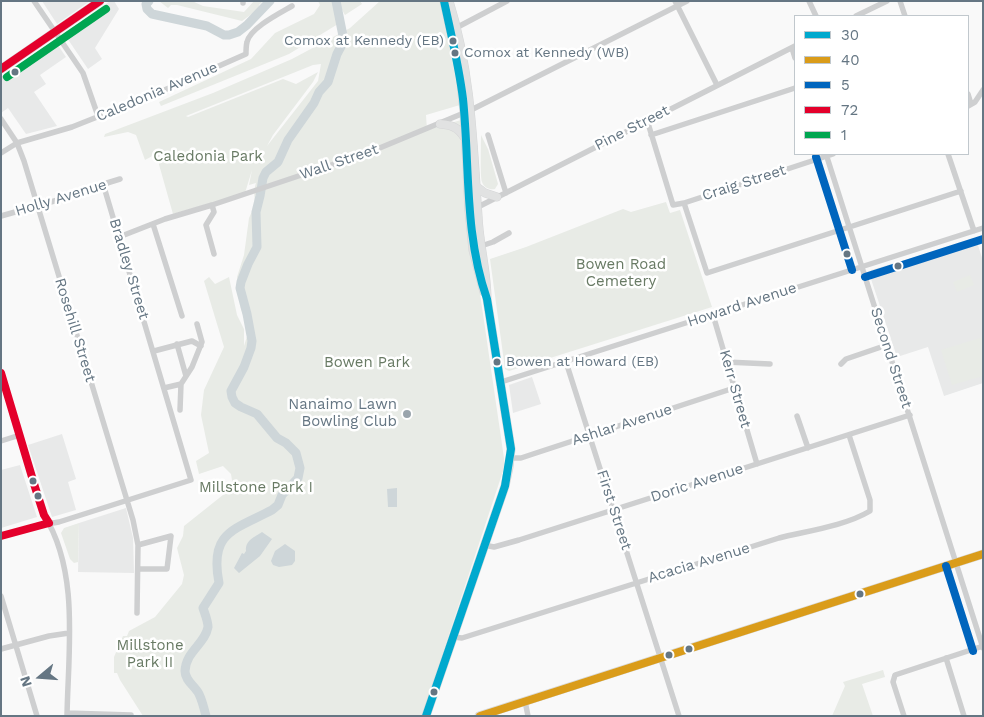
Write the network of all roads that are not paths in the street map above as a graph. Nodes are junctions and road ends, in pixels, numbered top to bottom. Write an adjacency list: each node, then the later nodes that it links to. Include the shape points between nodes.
1 (34, 1): 16 (street)
2 (100, 1): 16 (main road)
3 (444, 1): 15 (main road)
4 (449, 1): 15 (main road)
5 (507, 1): 15 (street)
6 (686, 1): 10 (street, Wall Street)
7 (809, 1): 12 (street)
8 (887, 1): 13 (street)
9 (900, 1): 14 (street)
10 (676, 4): 19 (street); 23 (street, Wall Street)
11 (292, 6): 24 (street, Caledonia Avenue, via 250,35 246,54)
12 (816, 15)
13 (858, 15)
14 (905, 15)
15 (454, 29): 23 (main road, via 464,58)
16 (55, 34): 18 (main road); 24 (street, via 83,73)
17 (794, 47): 19 (street, Pine Street)
18 (1, 70)
19 (717, 85): 26 (street, Pine Street)
20 (794, 88): 29 (street)
21 (983, 90): 22 (street, via 976,102)
22 (969, 105)
23 (468, 111): 27 (street, Wall Street); 30 (main road); 37 (main road)
24 (98, 116): 31 (street, Caledonia Avenue)
25 (1, 119): 31 (street, Rosehill Street)
26 (647, 120): 29 (street); 40 (street, Pine Street)
27 (440, 124): 30 (main road, via 458,128); 43 (street, Wall Street, via 370,152)
28 (488, 135): 40 (street)
29 (651, 135): 42 (street, via 672,205)
30 (466, 138): 46 (main road)
31 (17, 143): 32 (street, Caledonia Avenue); 44 (street, Rosehill Street)
32 (1, 153)
33 (826, 155): 42 (street, Craig Street)
34 (829, 155): 49 (street, Second Street)
35 (948, 155): 39 (street)
36 (120, 178): 38 (street, Holly Avenue)
37 (477, 186): 41 (main road); 45 (main road)
38 (104, 187): 44 (street, Holly Avenue); 53 (street, Bradley Street)
39 (961, 191): 49 (street); 51 (street)
40 (506, 193): 41 (street, Pine Street)
41 (497, 197): 45 (street, Pine Street)
42 (684, 204): 49 (street, via 707,273)
43 (212, 205): 48 (street, Wall Street); 55 (street, via 214,212 206,225)
44 (37, 206): 47 (street, Holly Avenue); 86 (street, Rosehill Street)
45 (477, 207): 46 (street, Pine Street); 54 (main road)
46 (469, 210): 57 (main road, via 474,250)
47 (1, 216)
48 (153, 224): 53 (street, Wall Street); 59 (street)
49 (849, 227): 56 (street, Second Street)
50 (983, 228): 51 (street, Howard Avenue)
51 (974, 231): 56 (street, Howard Avenue)
52 (509, 233): 54 (street)
53 (119, 237): 64 (street, Bradley Street)
54 (481, 246): 57 (main road)
55 (214, 254)
56 (862, 267): 58 (street, Howard Avenue); 62 (street, Second Street)
57 (487, 299): 71 (main road)
58 (713, 315): 65 (street, Howard Avenue); 66 (street, Kerr Street)
59 (182, 316)
60 (197, 324): 63 (street, via 202,342)
61 (177, 344): 63 (street, via 192,341); 64 (street); 70 (street)
62 (887, 345): 68 (street, via 846,359); 77 (street, Second Street)
63 (200, 346): 70 (street)
64 (154, 351): 74 (street, Bradley Street)
65 (566, 362): 71 (street, Howard Avenue); 81 (street, First Street)
66 (726, 362): 67 (street); 75 (street, Kerr Street)
67 (770, 364)
68 (841, 364)
69 (1, 372): 72 (street)
70 (186, 376): 73 (street)
71 (501, 382): 84 (main road, via 511,441)
72 (3, 384): 79 (street)
73 (181, 384): 74 (street); 76 (street)
74 (164, 388): 86 (street, Bradley Street, via 191,480)
75 (734, 388): 81 (street, Ashlar Avenue); 85 (street, Kerr Street)
76 (180, 410)
77 (910, 415): 80 (street, Doric Avenue); 93 (street, Second Street)
78 (797, 416): 83 (street)
79 (20, 435): 82 (street); 88 (street)
80 (849, 435): 83 (street, Doric Avenue); 95 (street, Acacia Avenue, via 870,500 870,511)
81 (590, 436): 84 (street, Ashlar Avenue, via 521,458); 87 (street, First Street)
82 (1, 440)
83 (808, 448): 85 (street, Doric Avenue)
84 (510, 458): 91 (main road)
85 (757, 464): 87 (street, Doric Avenue)
86 (127, 501): 88 (street); 90 (street, Rosehill Street)
87 (614, 510): 91 (street, Doric Avenue, via 496,547); 95 (street, First Street)
88 (49, 523): 89 (street); 98 (street, via 67,576)
89 (1, 536)
90 (138, 545): 94 (street, Rosehill Street); 94 (street, via 171,536 167,570)
91 (484, 545): 99 (main road)
92 (983, 554): 93 (main road)
93 (956, 563): 101 (street, Second Street); 103 (main road)
94 (139, 569): 97 (street, Rosehill Street)
95 (637, 582): 99 (street, Acacia Avenue, via 462,638); 103 (street, First Street)
96 (1, 596): 100 (street)
97 (137, 613)
98 (69, 633): 100 (street); 106 (street)
99 (453, 637): 109 (main road)
100 (16, 645): 102 (street); 108 (street)
101 (983, 647): 104 (street)
102 (1, 649)
103 (660, 658): 105 (main road); 112 (street, First Street)
104 (946, 658): 113 (street, via 894,677); 114 (street)
105 (526, 701): 110 (main road); 111 (street)
106 (67, 714): 107 (street)
107 (132, 715)
108 (37, 716)
109 (426, 716)
110 (479, 716)
111 (528, 716)
112 (679, 716)
113 (904, 716)
114 (964, 716)

